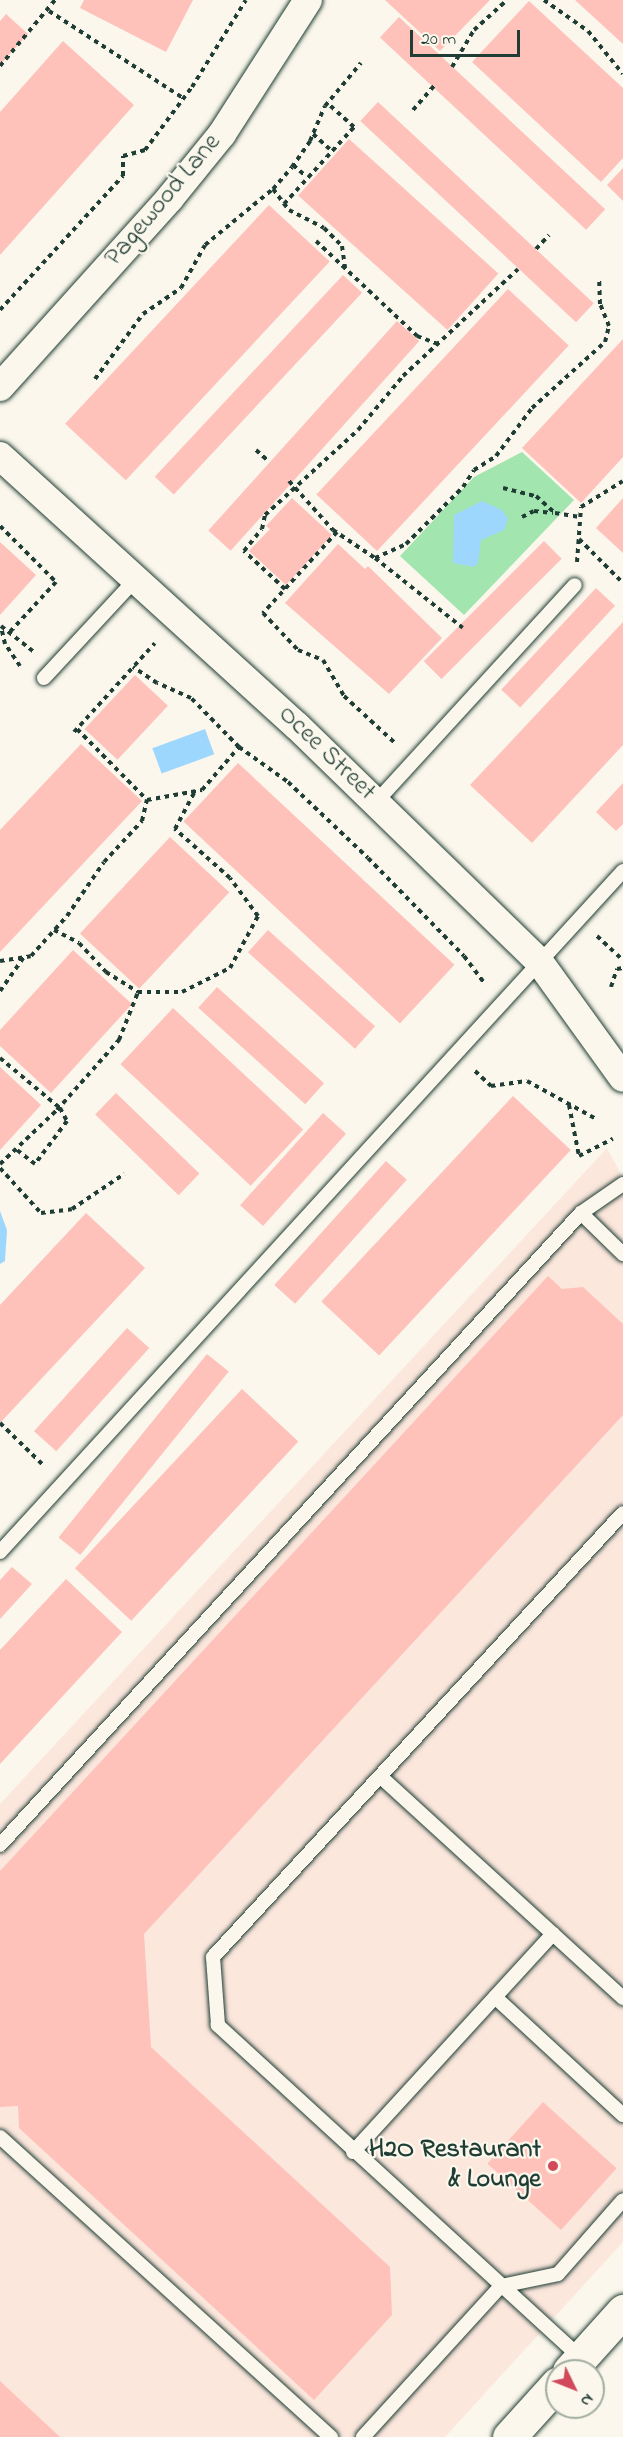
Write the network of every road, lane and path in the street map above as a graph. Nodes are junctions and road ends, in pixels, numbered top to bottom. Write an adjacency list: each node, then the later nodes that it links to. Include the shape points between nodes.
1 (55, 0): 6 (path)
2 (246, 0): 12 (path)
3 (308, 0): 30 (street, Pagewood Lane, via 222,134 170,198)
4 (507, 0): 9 (path, via 474,30)
5 (544, 0): 10 (path, via 588,31)
6 (49, 11): 8 (path); 12 (path)
7 (361, 63): 13 (path)
8 (0, 66)
9 (452, 67)
10 (623, 74)
11 (434, 86): 14 (path)
12 (183, 98): 27 (path, via 145,150 123,156 123,176)
13 (327, 103): 15 (path); 16 (path, via 354,128)
14 (413, 110)
15 (313, 134): 16 (path); 17 (path)
16 (332, 151): 18 (path)
17 (293, 165): 18 (path); 19 (path)
18 (307, 177): 20 (path)
19 (273, 189): 20 (path); 29 (path, via 205,245 181,288 143,315)
20 (284, 204): 24 (path, via 324,228 342,246)
21 (549, 235): 23 (path)
22 (316, 241): 24 (path)
23 (537, 249)
24 (345, 268): 28 (path, via 417,336)
25 (518, 269): 28 (path)
26 (599, 280): 44 (path, via 600,304 609,326 605,342 532,408 496,456 474,470 463,487 406,544)
27 (0, 310)
28 (438, 344): 36 (path, via 403,376 358,430)
29 (95, 379)
30 (0, 387)
31 (256, 450): 33 (path)
32 (0, 456): 45 (street, Ocee Street)
33 (267, 460)
34 (289, 481): 36 (path)
35 (623, 481): 40 (path, via 581,507)
36 (294, 488): 42 (path); 48 (path, via 265,515 262,530 244,551)
37 (503, 488): 38 (path, via 536,496)
38 (557, 513): 39 (path, via 534,511); 40 (path)
39 (522, 517)
40 (580, 517): 43 (path)
41 (0, 526): 52 (path, via 56,582)
42 (337, 532): 44 (path); 48 (path)
43 (579, 540): 46 (path); 47 (path)
44 (375, 558): 51 (path)
45 (136, 579): 49 (street, Ocee Street); 55 (lane)
46 (623, 583)
47 (575, 585): 57 (lane)
48 (285, 589): 57 (path, via 263,613 298,650 323,660 344,696)
49 (177, 617): 53 (path); 60 (street, Ocee Street)
50 (0, 626): 52 (path); 54 (path, via 5,644)
51 (463, 628)
52 (9, 633): 55 (path)
53 (133, 667): 56 (path, via 191,698); 59 (path, via 75,731)
54 (23, 670)
55 (49, 673)
56 (239, 747): 58 (path, via 202,789); 72 (path, via 288,782 368,858 464,956)
57 (413, 759): 60 (lane)
58 (195, 791): 59 (path); 71 (path, via 175,829 230,878 258,916 230,968 182,992)
59 (147, 800): 63 (path, via 142,821 104,862)
60 (376, 802): 65 (street, Ocee Street)
61 (623, 871): 62 (lane)
62 (579, 919): 65 (lane); 66 (path)
63 (54, 930): 64 (path, via 31,956); 71 (path, via 79,943 106,972)
64 (24, 957): 67 (path); 70 (path)
65 (538, 960): 72 (lane); 75 (street, Ocee Street)
66 (623, 960)
67 (0, 961)
68 (623, 968): 69 (path, via 618,969)
69 (611, 987)
70 (0, 991)
71 (138, 992): 77 (path, via 119,1040)
72 (499, 1004): 73 (lane)
73 (455, 1053): 76 (path, via 491,1086 526,1081); 87 (lane)
74 (0, 1058): 77 (path)
75 (623, 1078)
76 (568, 1104): 78 (path); 79 (path, via 579,1156)
77 (60, 1108): 80 (path); 80 (path, via 67,1121 35,1164)
78 (596, 1119)
79 (613, 1139)
80 (16, 1149): 81 (path)
81 (0, 1166): 82 (path, via 41,1213 72,1209)
82 (124, 1174)
83 (623, 1184): 84 (lane)
84 (581, 1213): 85 (lane); 91 (lane)
85 (623, 1254)
86 (0, 1423): 87 (path)
87 (62, 1484): 89 (lane)
88 (623, 1513): 90 (lane)
89 (0, 1552)
90 (381, 1777): 92 (lane); 97 (lane, via 213,1957 218,2025)
91 (0, 1845)
92 (553, 1934): 93 (lane); 94 (lane)
93 (620, 1989)
94 (495, 1997): 95 (lane); 97 (lane)
95 (623, 2115)
96 (0, 2137): 104 (lane)
97 (353, 2152): 99 (lane)
98 (623, 2200): 99 (lane, via 558,2274)
99 (501, 2286): 101 (lane); 105 (lane)
100 (623, 2311): 102 (main road)
101 (570, 2359)
102 (580, 2359)
103 (545, 2397): 106 (main road)
104 (331, 2437)
105 (363, 2437)
106 (509, 2437)

